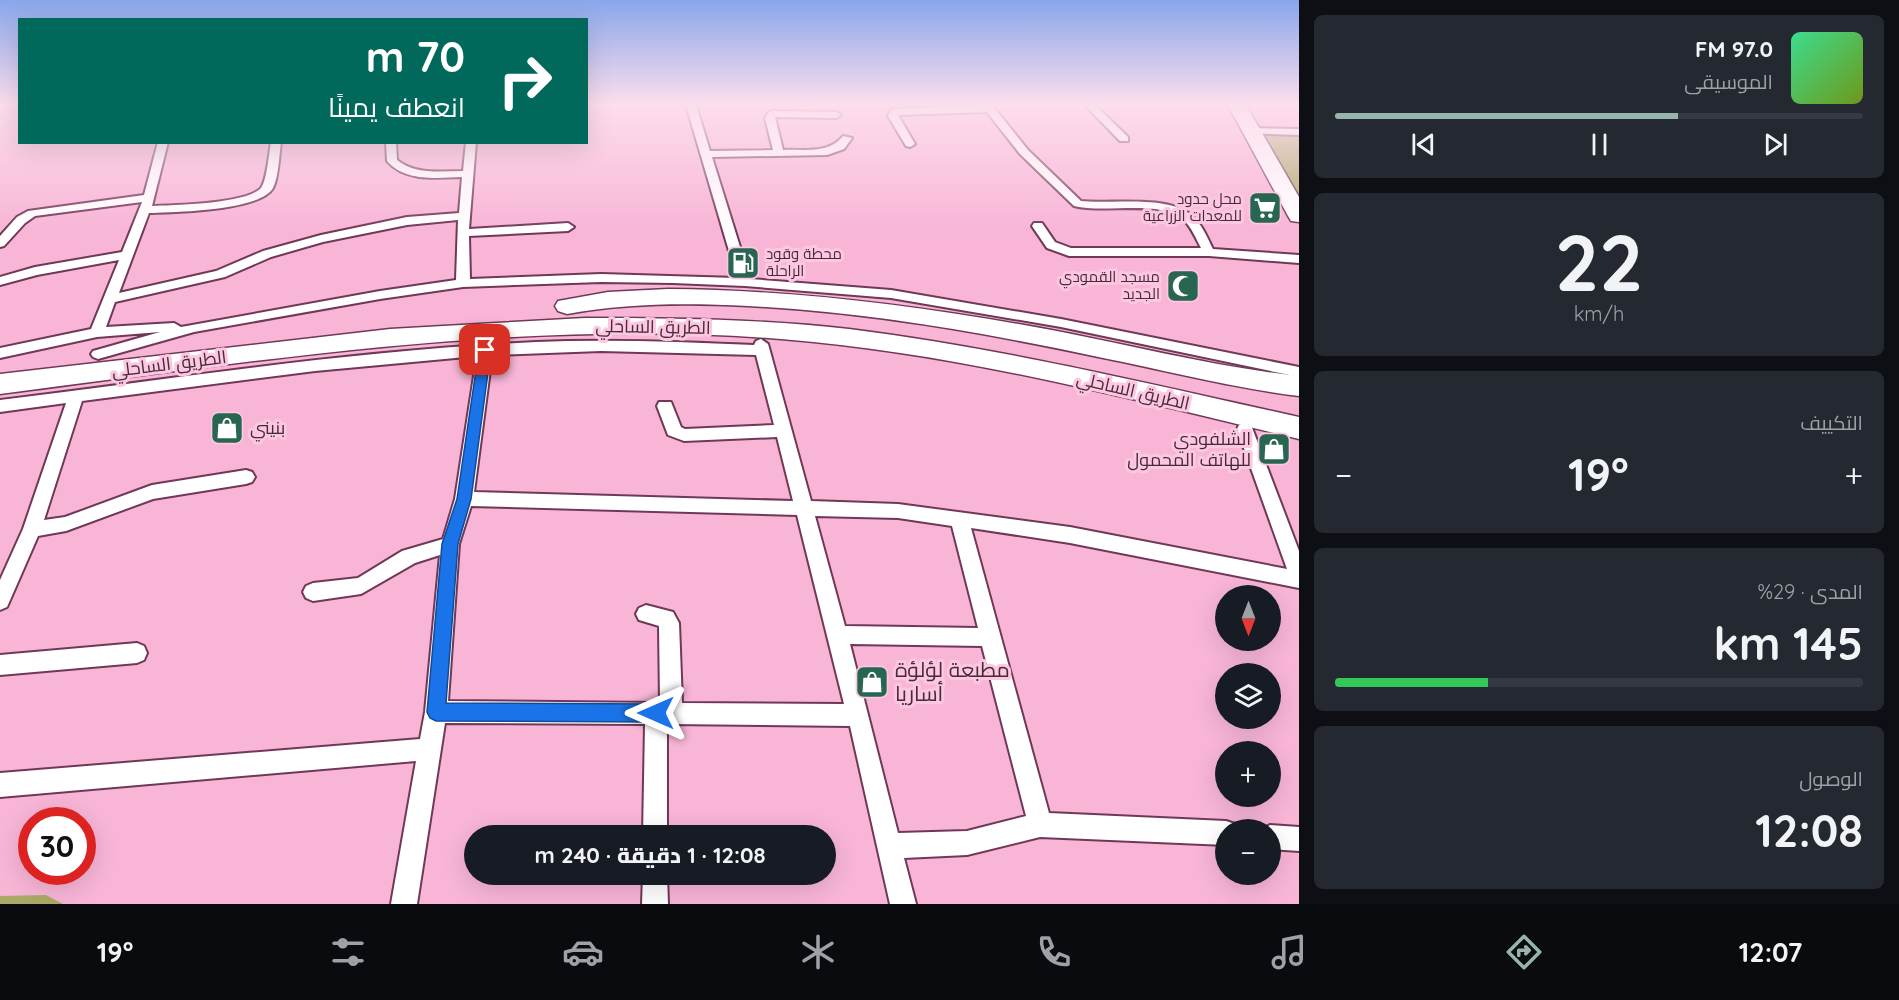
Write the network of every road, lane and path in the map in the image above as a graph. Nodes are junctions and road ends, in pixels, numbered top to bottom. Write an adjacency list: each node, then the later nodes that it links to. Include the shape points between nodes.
1 (162, 147): 13 (street)
2 (275, 147): 14 (street, via 268,187 255,197)
3 (391, 147): 12 (street, via 392,161 406,170)
4 (471, 147): 12 (street)
5 (704, 147): 11 (street)
6 (778, 147): 10 (street)
7 (840, 147): 10 (street, via 827,152)
8 (1020, 147): 21 (street, via 1078,204 1178,211 1190,219)
9 (1260, 147): 16 (highway)
10 (779, 153): 11 (street)
11 (706, 154): 25 (street)
12 (468, 174): 15 (street)
13 (149, 198): 14 (street); 20 (street, via 32,213)
14 (144, 210): 22 (street)
15 (465, 216): 19 (street); 27 (street, via 406,221 321,239 267,254 220,274)
16 (1299, 216)
17 (1038, 226): 21 (street, via 1051,245 1069,252)
18 (568, 227): 19 (street)
19 (463, 233): 26 (street)
20 (0, 243)
21 (1209, 252): 23 (street)
22 (127, 255): 24 (street); 27 (street)
23 (1299, 259)
24 (0, 281)
25 (745, 282): 26 (street, via 601,278); 35 (street, via 848,289 955,304)
26 (463, 283): 29 (street)
27 (110, 299): 31 (street)
28 (567, 306): 30 (highway, الطريق الساحلي); 31 (highway, الطريق الساحلي); 37 (highway, via 625,297 676,296 848,307 975,324)
29 (193, 328): 31 (street); 31 (street, via 175,327)
30 (770, 335): 32 (street, via 620,346); 36 (highway, الطريق الساحلي, via 488,338 444,332); 41 (highway, الطريق الساحلي, via 891,327 1008,346); 42 (highway, الطريق الساحلي, via 861,340 1008,364); 43 (highway, via 1070,389); 44 (street)
31 (97, 343): 33 (street); 34 (highway, الطريق الساحلي)
32 (485, 350): 38 (street, via 287,368); 47 (street)
33 (0, 352)
34 (0, 364)
35 (1299, 372)
36 (0, 384)
37 (1299, 386)
38 (76, 396): 39 (street); 50 (street)
39 (0, 406)
40 (665, 406): 44 (street, via 674,431 684,435)
41 (1299, 408)
42 (1299, 428)
43 (1245, 429): 45 (highway); 52 (street)
44 (783, 431): 48 (street)
45 (1299, 444)
46 (246, 477): 50 (street, via 152,492 66,524)
47 (464, 499): 48 (street); 51 (street)
48 (805, 508): 49 (street, via 898,511); 56 (street)
49 (959, 519): 52 (street, via 1070,535); 57 (street)
50 (32, 530): 54 (street)
51 (450, 544): 53 (street, via 409,557 361,586); 60 (street)
52 (1299, 578)
53 (313, 592)
54 (0, 600)
55 (646, 614): 61 (street, via 669,622)
56 (837, 635): 57 (street); 62 (street)
57 (990, 637): 66 (street)
58 (137, 653): 59 (street)
59 (0, 665)
60 (436, 712): 61 (street); 63 (street)
61 (663, 713): 62 (street); 65 (street)
62 (858, 715): 70 (street)
63 (430, 749): 64 (street); 72 (street)
64 (0, 785)
65 (657, 825)
66 (1040, 825): 67 (street); 70 (street, via 967,843)
67 (1215, 833)
68 (1281, 838): 69 (street)
69 (1299, 839)
70 (890, 846): 74 (street)
71 (656, 885): 73 (street)
72 (404, 904)
73 (655, 904)
74 (903, 904)

